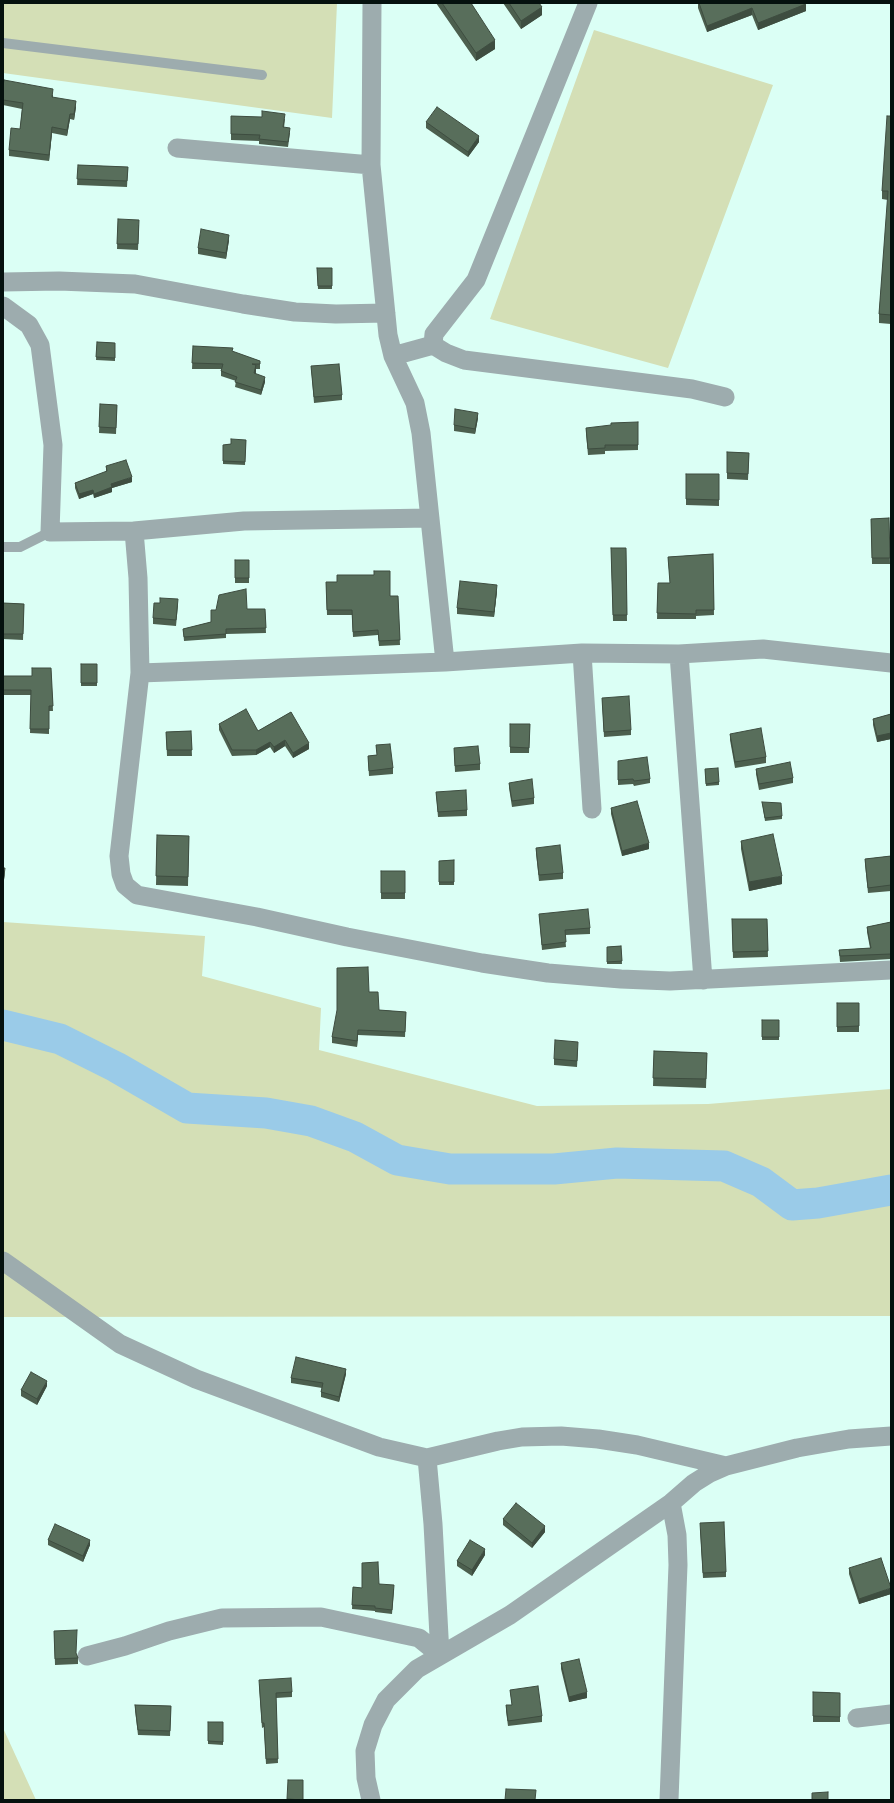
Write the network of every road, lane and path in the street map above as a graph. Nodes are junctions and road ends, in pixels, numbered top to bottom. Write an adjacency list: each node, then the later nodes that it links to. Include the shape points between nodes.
1 (372, 3): 6 (street)
2 (588, 3): 10 (street, via 476,280 434,334)
3 (3, 44): 4 (lane)
4 (262, 75)
5 (177, 148): 6 (street)
6 (371, 165): 9 (street)
7 (3, 282): 9 (street, via 135,284 295,312)
8 (3, 306): 15 (street, via 29,325 40,345 53,446)
9 (386, 313): 11 (street)
10 (433, 345): 11 (street); 12 (street, via 464,360 692,389)
11 (393, 356): 13 (street, via 415,403 421,433)
12 (725, 397)
13 (430, 518): 14 (street, via 244,521); 19 (street)
14 (134, 531): 15 (street); 21 (street, via 138,578)
15 (50, 532): 16 (lane, via 20,547)
16 (3, 547)
17 (582, 653): 18 (street); 19 (street); 22 (street)
18 (679, 654): 20 (street, via 763,649); 24 (street)
19 (445, 662): 21 (street)
20 (891, 663)
21 (140, 673): 24 (street, via 119,856 125,885 137,895 347,937 548,973 621,979)
22 (592, 809)
23 (891, 970): 24 (street)
24 (703, 980)
25 (3, 1261): 27 (street, via 120,1344 196,1379 379,1447)
26 (891, 1436): 28 (street, via 849,1439 797,1448)
27 (427, 1458): 28 (street, via 522,1437 561,1436 638,1445); 30 (street, via 434,1524)
28 (726, 1466): 29 (street, via 694,1482)
29 (670, 1503): 30 (street, via 510,1615); 35 (street, via 677,1535 678,1565)
30 (440, 1655): 31 (street, via 419,1638 321,1617 222,1618); 34 (street, via 417,1669 386,1700 373,1725 365,1751 366,1778)
31 (87, 1656)
32 (891, 1714): 33 (street)
33 (857, 1718)
34 (371, 1800)
35 (669, 1800)

